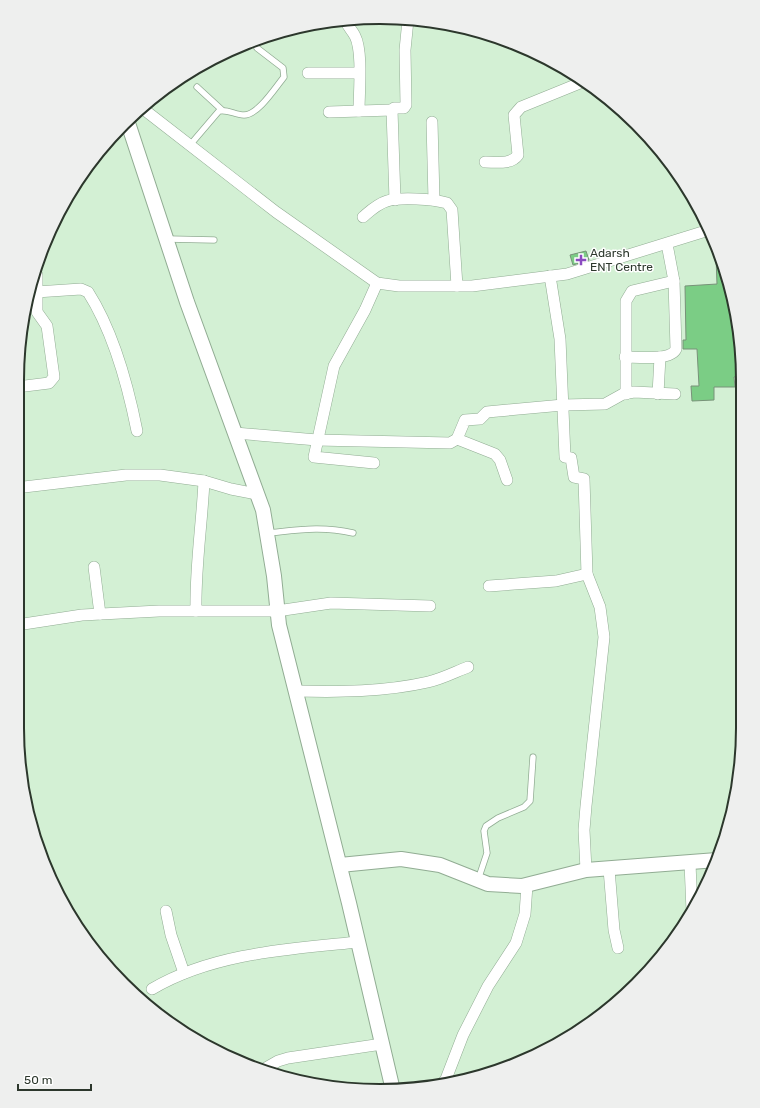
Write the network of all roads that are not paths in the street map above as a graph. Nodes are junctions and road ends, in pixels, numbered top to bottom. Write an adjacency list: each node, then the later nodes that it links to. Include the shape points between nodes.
1 (407, 25): 9 (street, via 405,50 406,105 404,108)
2 (347, 26): 5 (street, via 355,36 359,51)
3 (257, 48): 8 (lane, via 283,68 284,77 252,113 243,115)
4 (308, 73): 5 (street)
5 (359, 73): 11 (street)
6 (578, 84): 16 (street, via 521,106 514,115 518,155 515,159 505,162)
7 (197, 87): 8 (lane)
8 (222, 110): 15 (lane, via 215,114)
9 (392, 110): 11 (street); 17 (street)
10 (146, 111): 15 (street)
11 (359, 111): 12 (street)
12 (329, 112)
13 (432, 122): 18 (street)
14 (129, 127): 21 (street)
15 (190, 145): 26 (street, via 276,212)
16 (485, 162)
17 (395, 200): 18 (street); 19 (street, via 378,205)
18 (434, 200): 27 (street, via 447,202 452,210)
19 (363, 217)
20 (703, 232): 23 (street)
21 (166, 239): 22 (lane); 38 (street)
22 (214, 240)
23 (667, 244): 24 (street, via 567,274); 25 (street)
24 (550, 276): 27 (street); 36 (street, via 560,339)
25 (674, 281): 30 (street, via 632,291 628,295); 31 (street, via 676,349 672,355)
26 (377, 283): 27 (street, via 399,286); 40 (street, via 337,359)
27 (457, 286)
28 (36, 287): 29 (street)
29 (36, 292): 32 (street, via 37,312 47,326 54,377 49,383); 37 (street, via 81,289 88,292 112,344 130,396)
30 (625, 357): 31 (street); 33 (street)
31 (660, 357): 34 (street)
32 (24, 386)
33 (626, 394): 34 (street); 36 (street, via 604,404)
34 (658, 394): 35 (street)
35 (675, 394)
36 (562, 405): 39 (street, via 487,412 480,419 465,420); 49 (street, via 564,458 570,458 574,477 584,479)
37 (137, 431)
38 (235, 433): 40 (street); 45 (street)
39 (457, 439): 40 (street, via 450,443); 42 (street, via 495,454 500,460)
40 (317, 440): 41 (street, via 314,458)
41 (374, 463)
42 (507, 480)
43 (204, 481): 44 (street, via 160,475 126,475); 45 (street); 52 (street, via 196,577)
44 (24, 487)
45 (257, 494): 46 (street)
46 (267, 533): 47 (lane, via 314,528 330,528); 53 (street)
47 (353, 533)
48 (94, 567): 54 (street)
49 (587, 574): 50 (street, via 556,581); 63 (street, via 600,607 604,637 584,830)
50 (490, 586)
51 (430, 606): 53 (street, via 331,603)
52 (196, 611): 53 (street); 54 (street)
53 (277, 611): 57 (street, via 278,626)
54 (100, 614): 55 (street)
55 (24, 624)
56 (468, 667): 57 (street, via 436,680 408,686 364,691)
57 (295, 692): 61 (street)
58 (533, 757): 64 (lane, via 530,801 524,807 486,826 484,831 487,852)
59 (710, 861): 60 (street)
60 (690, 863): 62 (street); 66 (street)
61 (340, 865): 64 (street, via 401,859 440,865); 68 (street)
62 (609, 868): 63 (street); 69 (street)
63 (586, 870): 65 (street)
64 (478, 880): 65 (street, via 488,884)
65 (527, 885): 74 (street, via 525,914 516,943 488,986 463,1035)
66 (692, 899)
67 (166, 911): 70 (street)
68 (358, 942): 70 (street, via 270,952); 72 (street)
69 (618, 948)
70 (184, 973): 71 (street)
71 (152, 989)
72 (382, 1044): 73 (street, via 278,1061); 75 (street)
73 (270, 1066)
74 (447, 1077)
75 (391, 1084)

